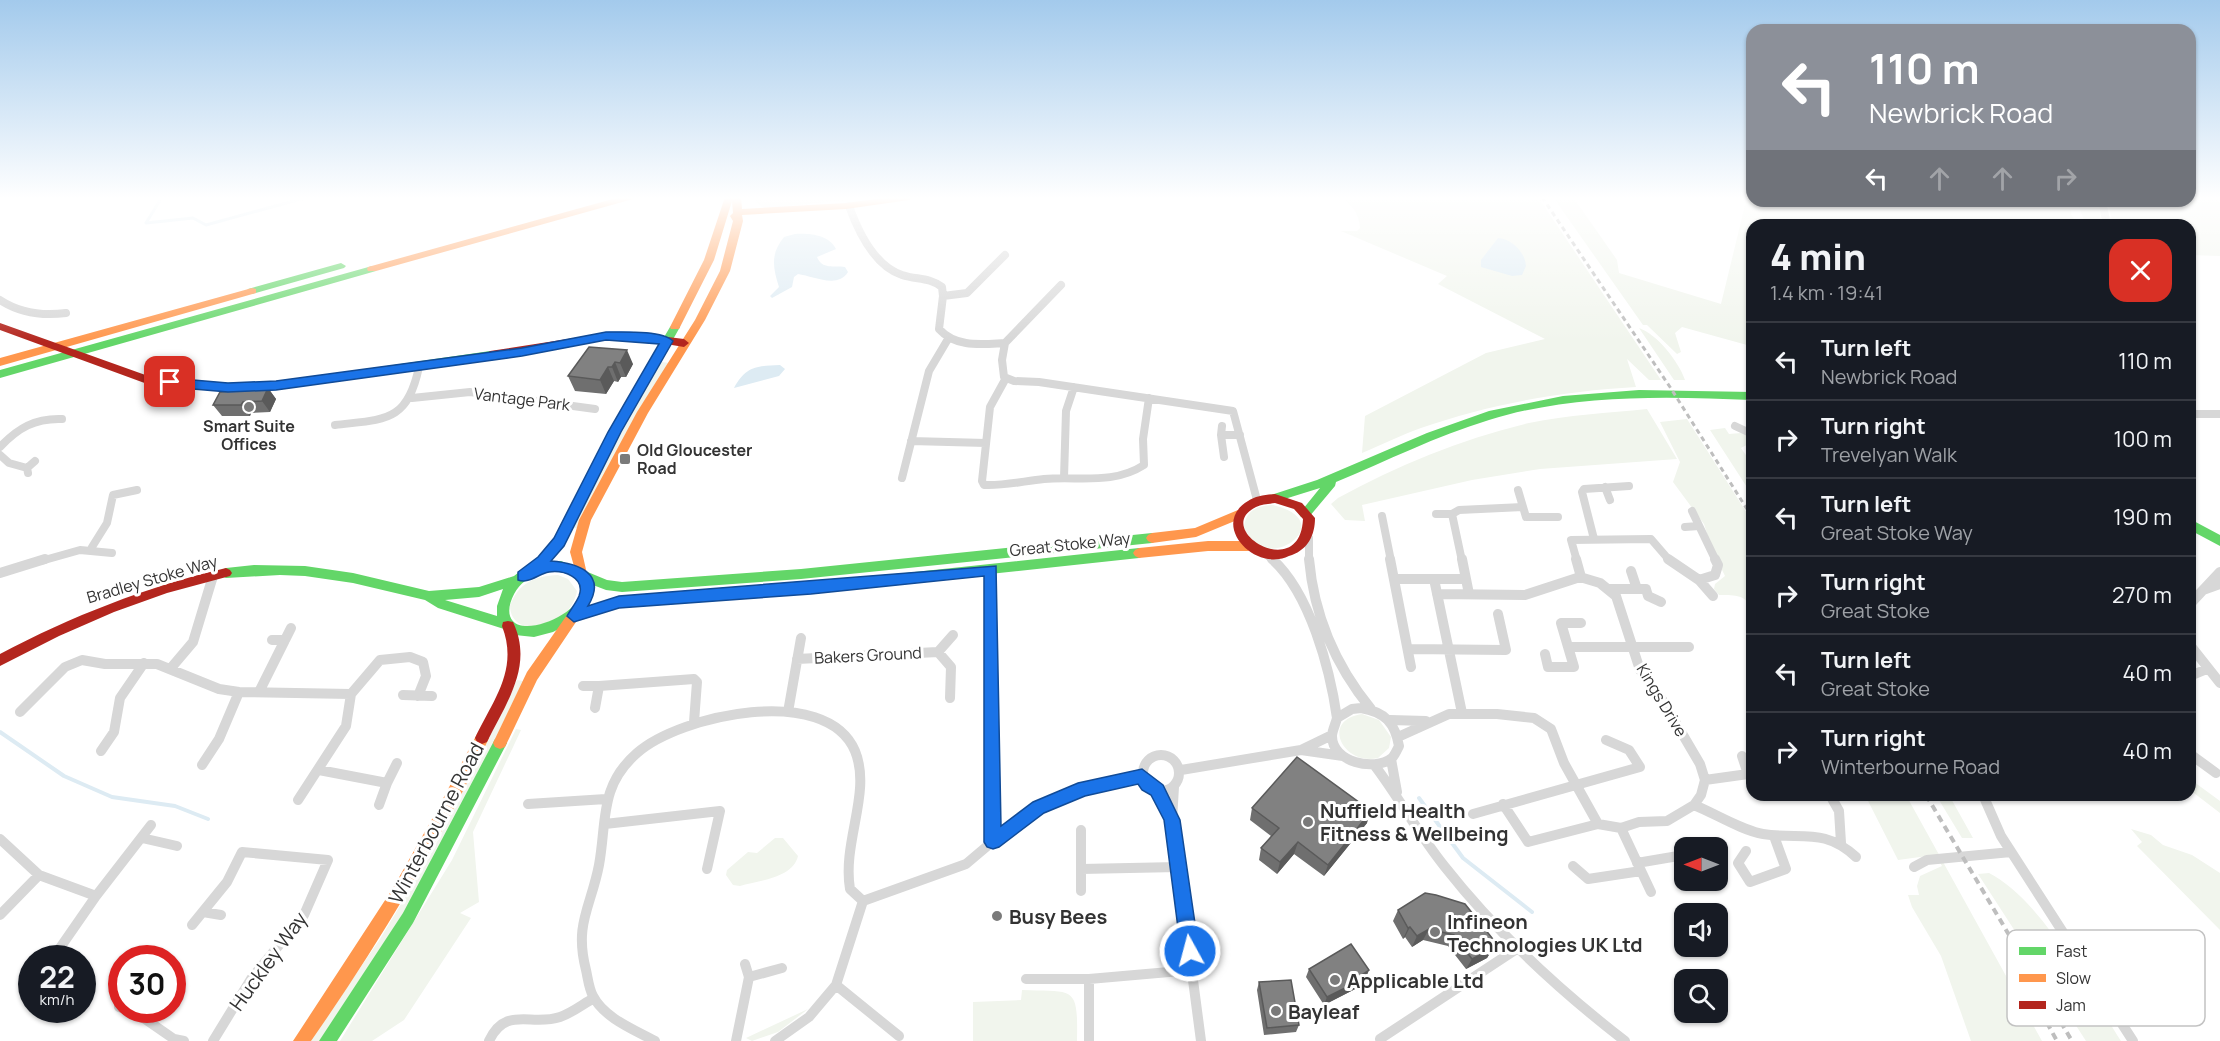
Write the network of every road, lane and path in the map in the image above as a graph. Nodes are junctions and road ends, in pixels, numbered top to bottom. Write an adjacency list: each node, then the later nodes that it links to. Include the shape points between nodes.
1 (418, 246): 16 (main road)
2 (457, 246): 18 (main road)
3 (716, 246): 13 (main road)
4 (732, 246): 14 (main road, via 711,298)
5 (871, 246): 8 (street, via 884,264 901,274 931,278 942,287)
6 (1005, 255): 8 (street, via 967,293)
7 (1061, 285): 15 (street)
8 (943, 296): 12 (street, via 939,329)
9 (0, 300): 10 (street, via 27,311)
10 (66, 313)
11 (0, 326): 17 (main road, via 150,381 228,388 276,386)
12 (948, 339): 15 (street); 32 (street, via 929,371)
13 (667, 341): 14 (main road); 17 (main road, via 606,336); 78 (main road, via 559,542 543,561)
14 (684, 343): 76 (main road, via 629,436 580,532 574,554)
15 (1005, 343): 19 (street, via 1002,360)
16 (0, 362)
17 (419, 367): 22 (street)
18 (0, 374)
19 (1006, 378): 20 (street); 33 (street, via 990,407)
20 (1074, 387): 23 (street); 39 (street, via 1066,411)
21 (1746, 396): 40 (main road, via 1659,392 1561,401 1490,416 1427,437)
22 (412, 398): 24 (street, Vantage Park, via 470,392); 28 (street, via 406,407 389,416)
23 (1149, 398): 31 (street, via 1233,411); 39 (street, via 1144,465 1136,472 1120,475)
24 (595, 409)
25 (2196, 414): 26 (street)
26 (2220, 414)
27 (62, 419): 34 (street, via 49,414 27,423)
28 (335, 425)
29 (1735, 426): 30 (street)
30 (1746, 431)
31 (1240, 435): 36 (street, via 1222,430); 48 (street)
32 (911, 441): 33 (street); 38 (street)
33 (986, 443): 39 (street, via 984,485 1000,487)
34 (0, 447)
35 (0, 455): 37 (street, via 28,471)
36 (1224, 457)
37 (35, 461)
38 (902, 478)
39 (1064, 478)
40 (1334, 481): 47 (main road); 52 (main road)
41 (116, 484): 46 (street)
42 (1629, 486): 43 (street)
43 (1605, 487): 49 (street); 65 (street, via 1582,492)
44 (137, 490): 46 (street)
45 (1518, 490): 50 (street)
46 (113, 495): 68 (street, via 105,532)
47 (1275, 498): 48 (main road); 52 (main road, via 1292,503)
48 (1257, 500): 54 (main road)
49 (1610, 500)
50 (1523, 507): 56 (street, via 1459,510); 57 (street, via 1526,517)
51 (1692, 512): 59 (street)
52 (1305, 514): 64 (main road)
53 (1436, 514): 56 (street)
54 (1238, 515): 67 (main road, via 1237,531); 76 (main road, Great Stoke Way, via 1196,532 1094,546 813,573 637,587 606,585)
55 (1382, 516): 80 (street)
56 (1451, 517): 82 (street)
57 (1558, 517)
58 (2196, 519): 62 (main road)
59 (1699, 526): 60 (street); 83 (street, via 1718,571)
60 (1684, 527)
61 (2196, 527): 66 (main road)
62 (2220, 531)
63 (2196, 535): 69 (main road)
64 (1309, 537): 71 (main road, via 1299,549 1286,554); 129 (street, via 1307,562 1315,606 1343,673)
65 (1594, 539): 79 (street, via 1570,542); 83 (street, via 1653,540 1667,559)
66 (2220, 541)
67 (1248, 546): 71 (main road); 72 (main road, Great Stoke Way, via 1208,546)
68 (92, 548): 70 (street); 75 (street, via 66,551)
69 (2220, 549)
70 (112, 553)
71 (1264, 554): 133 (street, via 1276,560 1292,580 1330,676)
72 (991, 570): 95 (main road, Great Stoke Way, via 619,602); 179 (street)
73 (1630, 571): 86 (street)
74 (2220, 572): 87 (street)
75 (0, 573)
76 (582, 575): 78 (main road, via 572,568 554,566); 95 (main road, via 587,595)
77 (213, 576): 90 (main road, Bradley Stoke Way, via 304,569); 112 (main road, Bradley Stoke Way, via 88,614); 115 (street, via 194,642)
78 (521, 577): 90 (main road, Bradley Stoke Way, via 479,592); 97 (main road, via 504,596 501,615)
79 (1581, 577): 85 (street); 89 (street, via 1536,593)
80 (1394, 579): 81 (street); 106 (street)
81 (1434, 579): 82 (street); 88 (street)
82 (1466, 579): 89 (street)
83 (1699, 580): 91 (street)
84 (2220, 584): 87 (street)
85 (1610, 589): 86 (street); 103 (street, Kings Drive)
86 (1637, 589): 93 (street, via 1646,589 1648,596)
87 (2200, 591): 92 (street)
88 (1437, 594): 89 (street); 107 (street)
89 (1469, 594)
90 (429, 596): 97 (main road, Bradley Stoke Way)
91 (1713, 596)
92 (2196, 596)
93 (1661, 602)
94 (1498, 614): 107 (street, via 1506,650)
95 (573, 618): 97 (main road, via 538,633); 219 (main road, Winterbourne Road, via 549,648 521,696 482,781 408,918)
96 (1581, 622): 104 (street, via 1561,622)
97 (507, 625): 218 (main road, Winterbourne Road, via 516,642 514,668 462,778 384,918)
98 (291, 628): 102 (street)
99 (953, 635): 108 (street, Bakers Ground)
100 (801, 638): 111 (street, Bakers Ground)
101 (272, 640): 102 (street)
102 (285, 640): 122 (street)
103 (1634, 646): 104 (street); 105 (street); 155 (street, Kings Drive, via 1640,670 1679,728)
104 (1568, 647): 110 (street, via 1575,667 1548,667)
105 (1689, 647)
106 (1408, 649): 107 (street); 114 (street)
107 (1450, 649): 132 (street)
108 (938, 652): 111 (street, Bakers Ground); 127 (street, Bakers Ground, via 951,667)
109 (2196, 653): 116 (street)
110 (1545, 654)
111 (797, 659): 131 (street, Bakers Ground)
112 (0, 660)
113 (144, 663): 115 (street); 130 (street, via 71,663); 141 (street, via 120,699 117,728)
114 (1411, 667)
115 (171, 668): 121 (street, via 219,689)
116 (2207, 669): 117 (street); 118 (street)
117 (2196, 674)
118 (2220, 683)
119 (583, 686): 120 (street)
120 (599, 686): 128 (street); 136 (street, via 694,679 698,682)
121 (239, 692): 122 (street); 147 (street, via 228,712 223,737)
122 (259, 692): 123 (street)
123 (351, 694): 125 (street, via 380,660 410,657 423,662 426,669); 150 (street, via 346,726)
124 (404, 695): 125 (street)
125 (418, 696): 126 (street)
126 (432, 696)
127 (950, 698)
128 (595, 708)
129 (1371, 709): 133 (street, via 1352,709); 134 (street)
130 (20, 712)
131 (788, 712): 136 (street); 196 (street, via 813,716 833,726 848,738 859,760 861,786 846,860 850,888)
132 (1462, 713): 135 (street); 157 (street, via 1534,718 1551,729)
133 (1337, 718): 137 (street)
134 (1390, 720): 135 (street); 138 (street)
135 (1430, 721): 138 (street)
136 (694, 722): 161 (street, via 664,733 636,753 616,778)
137 (1332, 735): 140 (street); 142 (street)
138 (1398, 737): 145 (street)
139 (1606, 740): 157 (street, via 1629,750 1640,767)
140 (1301, 750): 142 (street); 151 (street)
141 (101, 751)
142 (1343, 756): 148 (street, via 1352,763)
143 (1742, 756): 149 (street)
144 (2196, 758): 152 (street)
145 (1391, 759): 148 (street); 160 (street)
146 (397, 763): 156 (street)
147 (202, 765)
148 (1375, 766): 160 (street)
149 (1746, 768)
150 (319, 770): 156 (street); 162 (street)
151 (1181, 770): 154 (street, via 1171,758 1156,756 1143,766); 158 (street)
152 (2216, 773)
153 (1746, 775): 155 (street)
154 (1142, 776): 159 (street); 179 (street, via 1084,789 1038,807)
155 (1705, 780): 168 (street)
156 (387, 783): 167 (street)
157 (1576, 784): 166 (street); 172 (street)
158 (1174, 787): 159 (street); 170 (street)
159 (1157, 790): 170 (street)
160 (1398, 796): 203 (street, via 1423,838)
161 (606, 799): 165 (street); 171 (street)
162 (298, 800)
163 (1833, 801): 180 (street, via 1839,811)
164 (1985, 801): 183 (street)
165 (528, 804)
166 (1503, 804): 169 (street); 172 (street, via 1528,842)
167 (379, 805)
168 (1694, 805): 174 (street, via 1667,821 1640,822); 176 (street)
169 (1473, 814)
170 (1172, 820): 187 (street)
171 (604, 824): 190 (street, via 720,811); 211 (street, via 598,867 580,932 580,949)
172 (1598, 824): 174 (street)
173 (152, 825): 177 (street)
174 (1621, 828): 188 (street)
175 (1081, 830): 191 (street)
176 (1774, 836): 180 (street, via 1808,835); 182 (street, via 1786,869 1750,882 1738,863)
177 (142, 838): 181 (street); 195 (street)
178 (0, 839): 192 (street)
179 (993, 842): 196 (street, via 958,868)
180 (1841, 843): 184 (street)
181 (177, 846)
182 (1746, 851)
183 (2011, 852): 189 (street, via 1927,860); 201 (street)
184 (1856, 857)
185 (1674, 858): 188 (street)
186 (1573, 866): 188 (street, via 1588,879)
187 (1178, 867): 191 (street); 206 (street)
188 (1639, 867): 194 (street)
189 (1914, 867)
190 (707, 869)
191 (1081, 869): 193 (street)
192 (39, 876): 195 (street); 198 (street)
193 (1081, 891)
194 (1651, 892)
195 (96, 896): 202 (street)
196 (863, 901): 210 (street)
197 (203, 912): 199 (street); 200 (street, Huckley Way); 217 (street, Huckley Way, via 227,882 242,852 328,860 304,915 251,979)
198 (0, 915)
199 (221, 915)
200 (192, 925)
201 (2061, 930)
202 (62, 945)
203 (1518, 948): 215 (street); 226 (street, via 1577,1005)
204 (745, 964): 207 (street)
205 (782, 968): 207 (street)
206 (1192, 970): 209 (street); 225 (street)
207 (749, 977): 222 (street)
208 (1026, 979): 209 (street)
209 (1089, 979): 224 (street)
210 (836, 985): 214 (street); 223 (street, via 808,1017)
211 (594, 998): 220 (street, via 560,1018 505,1020 492,1029); 221 (street, via 621,1022)
212 (151, 1023): 216 (street, via 174,1039)
213 (2123, 1026): 227 (street)
214 (899, 1036)
215 (1380, 1039)
216 (184, 1041)
217 (213, 1041)
218 (301, 1041)
219 (327, 1041)
220 (489, 1041)
221 (655, 1041)
222 (736, 1041)
223 (775, 1041)
224 (1089, 1041)
225 (1202, 1041)
226 (1625, 1041)
227 (2133, 1041)

